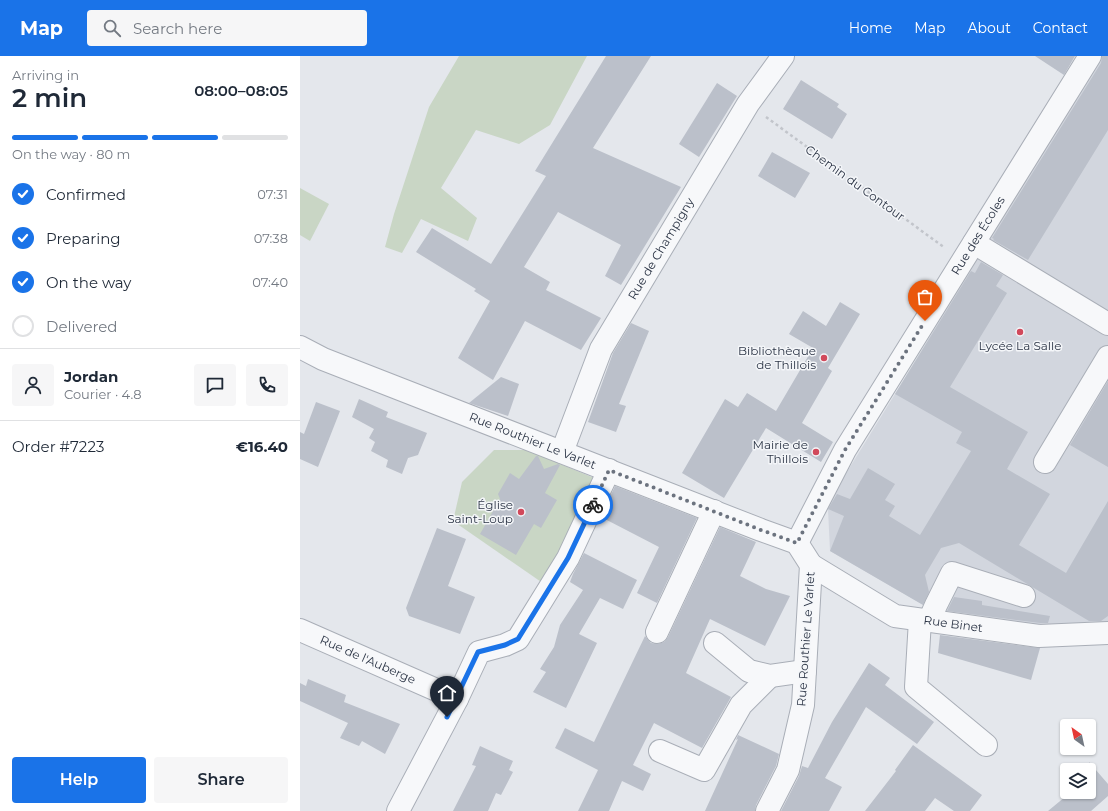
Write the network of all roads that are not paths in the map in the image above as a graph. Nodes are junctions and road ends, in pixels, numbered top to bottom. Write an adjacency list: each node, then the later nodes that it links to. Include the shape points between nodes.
1 (783, 56): 7 (street, Rue de Champigny, via 748,104 601,349)
2 (1090, 56): 3 (street, Rue des Écoles)
3 (973, 244): 4 (street); 11 (street, Rue des Écoles, via 845,450)
4 (1108, 324)
5 (300, 347): 7 (street, Rue Routhier Le Varlet, via 322,359)
6 (1108, 357): 8 (street)
7 (562, 452): 9 (street, Rue Routhier Le Varlet)
8 (1045, 462)
9 (609, 470): 10 (street, Rue Routhier Le Varlet); 21 (street, via 568,558 518,639 478,652)
10 (714, 512): 11 (street, Rue Routhier Le Varlet); 16 (street)
11 (797, 543): 12 (street, Rue Routhier Le Varlet)
12 (811, 565): 14 (street, Rue Binet, via 895,616); 19 (street, Rue Routhier Le Varlet)
13 (1024, 596): 14 (street, via 952,573)
14 (925, 620): 17 (street, Rue Binet, via 1039,636); 22 (street, via 916,687)
15 (300, 630): 21 (street, Rue de l'Auberge)
16 (657, 632)
17 (1108, 633)
18 (715, 643): 20 (street, via 749,671)
19 (805, 671): 20 (street); 25 (street, Rue Routhier Le Varlet, via 803,705 788,770)
20 (770, 676): 23 (street, via 741,705 704,770)
21 (457, 699): 24 (street)
22 (986, 745)
23 (660, 751)
24 (398, 811)
25 (767, 811)

